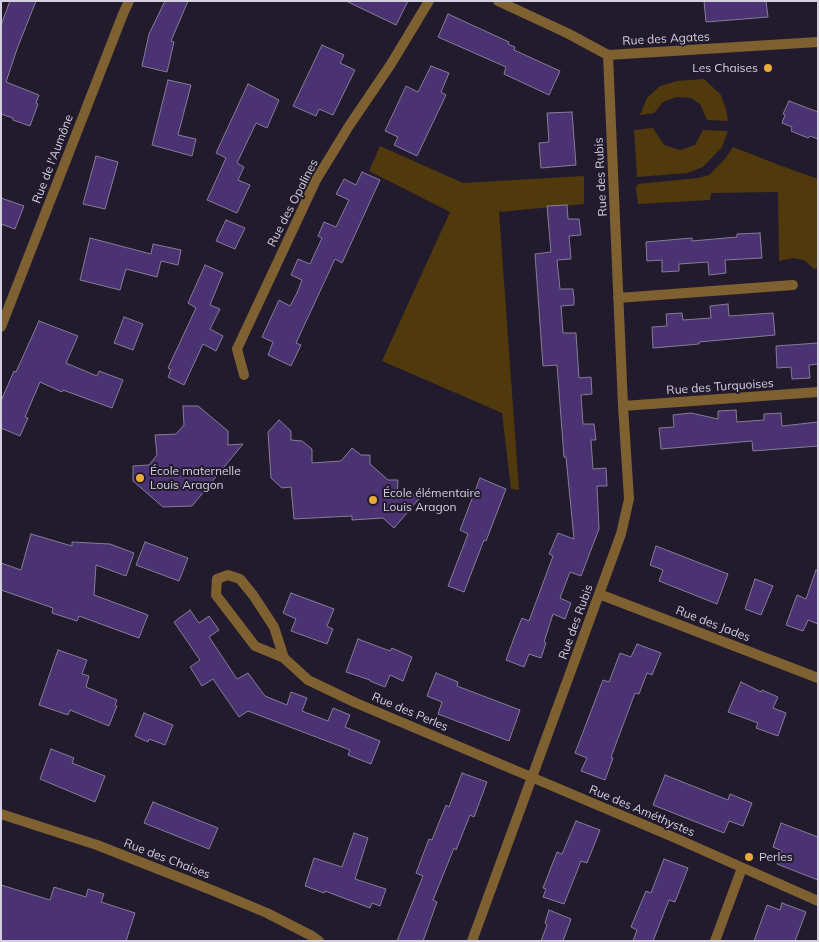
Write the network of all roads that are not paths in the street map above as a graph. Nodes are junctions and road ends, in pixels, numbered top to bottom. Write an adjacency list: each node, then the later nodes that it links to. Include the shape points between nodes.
1 (129, 1): 8 (street, Rue de l'Aumône)
2 (429, 1): 9 (street, Rue des Opalines, via 316,180 237,349)
3 (498, 1): 5 (street, Rue des Agates)
4 (818, 42): 5 (street, Rue des Agates)
5 (608, 55): 7 (street, Rue des Rubis)
6 (793, 285): 7 (street)
7 (618, 298): 11 (street, Rue des Rubis)
8 (1, 327)
9 (244, 375)
10 (818, 392): 11 (street, Rue des Turquoises)
11 (623, 406): 12 (street, Rue des Rubis, via 629,499 621,534)
12 (599, 594): 14 (street, Rue des Jades); 15 (street, Rue des Rubis)
13 (284, 658): 13 (street, Rue des Perles, via 274,627 240,579 228,575 217,579 216,595 254,646); 15 (street, Rue des Perles, via 308,680)
14 (818, 678)
15 (532, 778): 17 (street, Rue des Améthystes); 20 (street, Rue des Rubis)
16 (1, 814): 19 (street, Rue des Chaises, via 98,845 267,912)
17 (742, 868): 18 (street, Rue des Améthystes); 21 (street)
18 (818, 901)
19 (319, 941)
20 (472, 941)
21 (715, 941)

